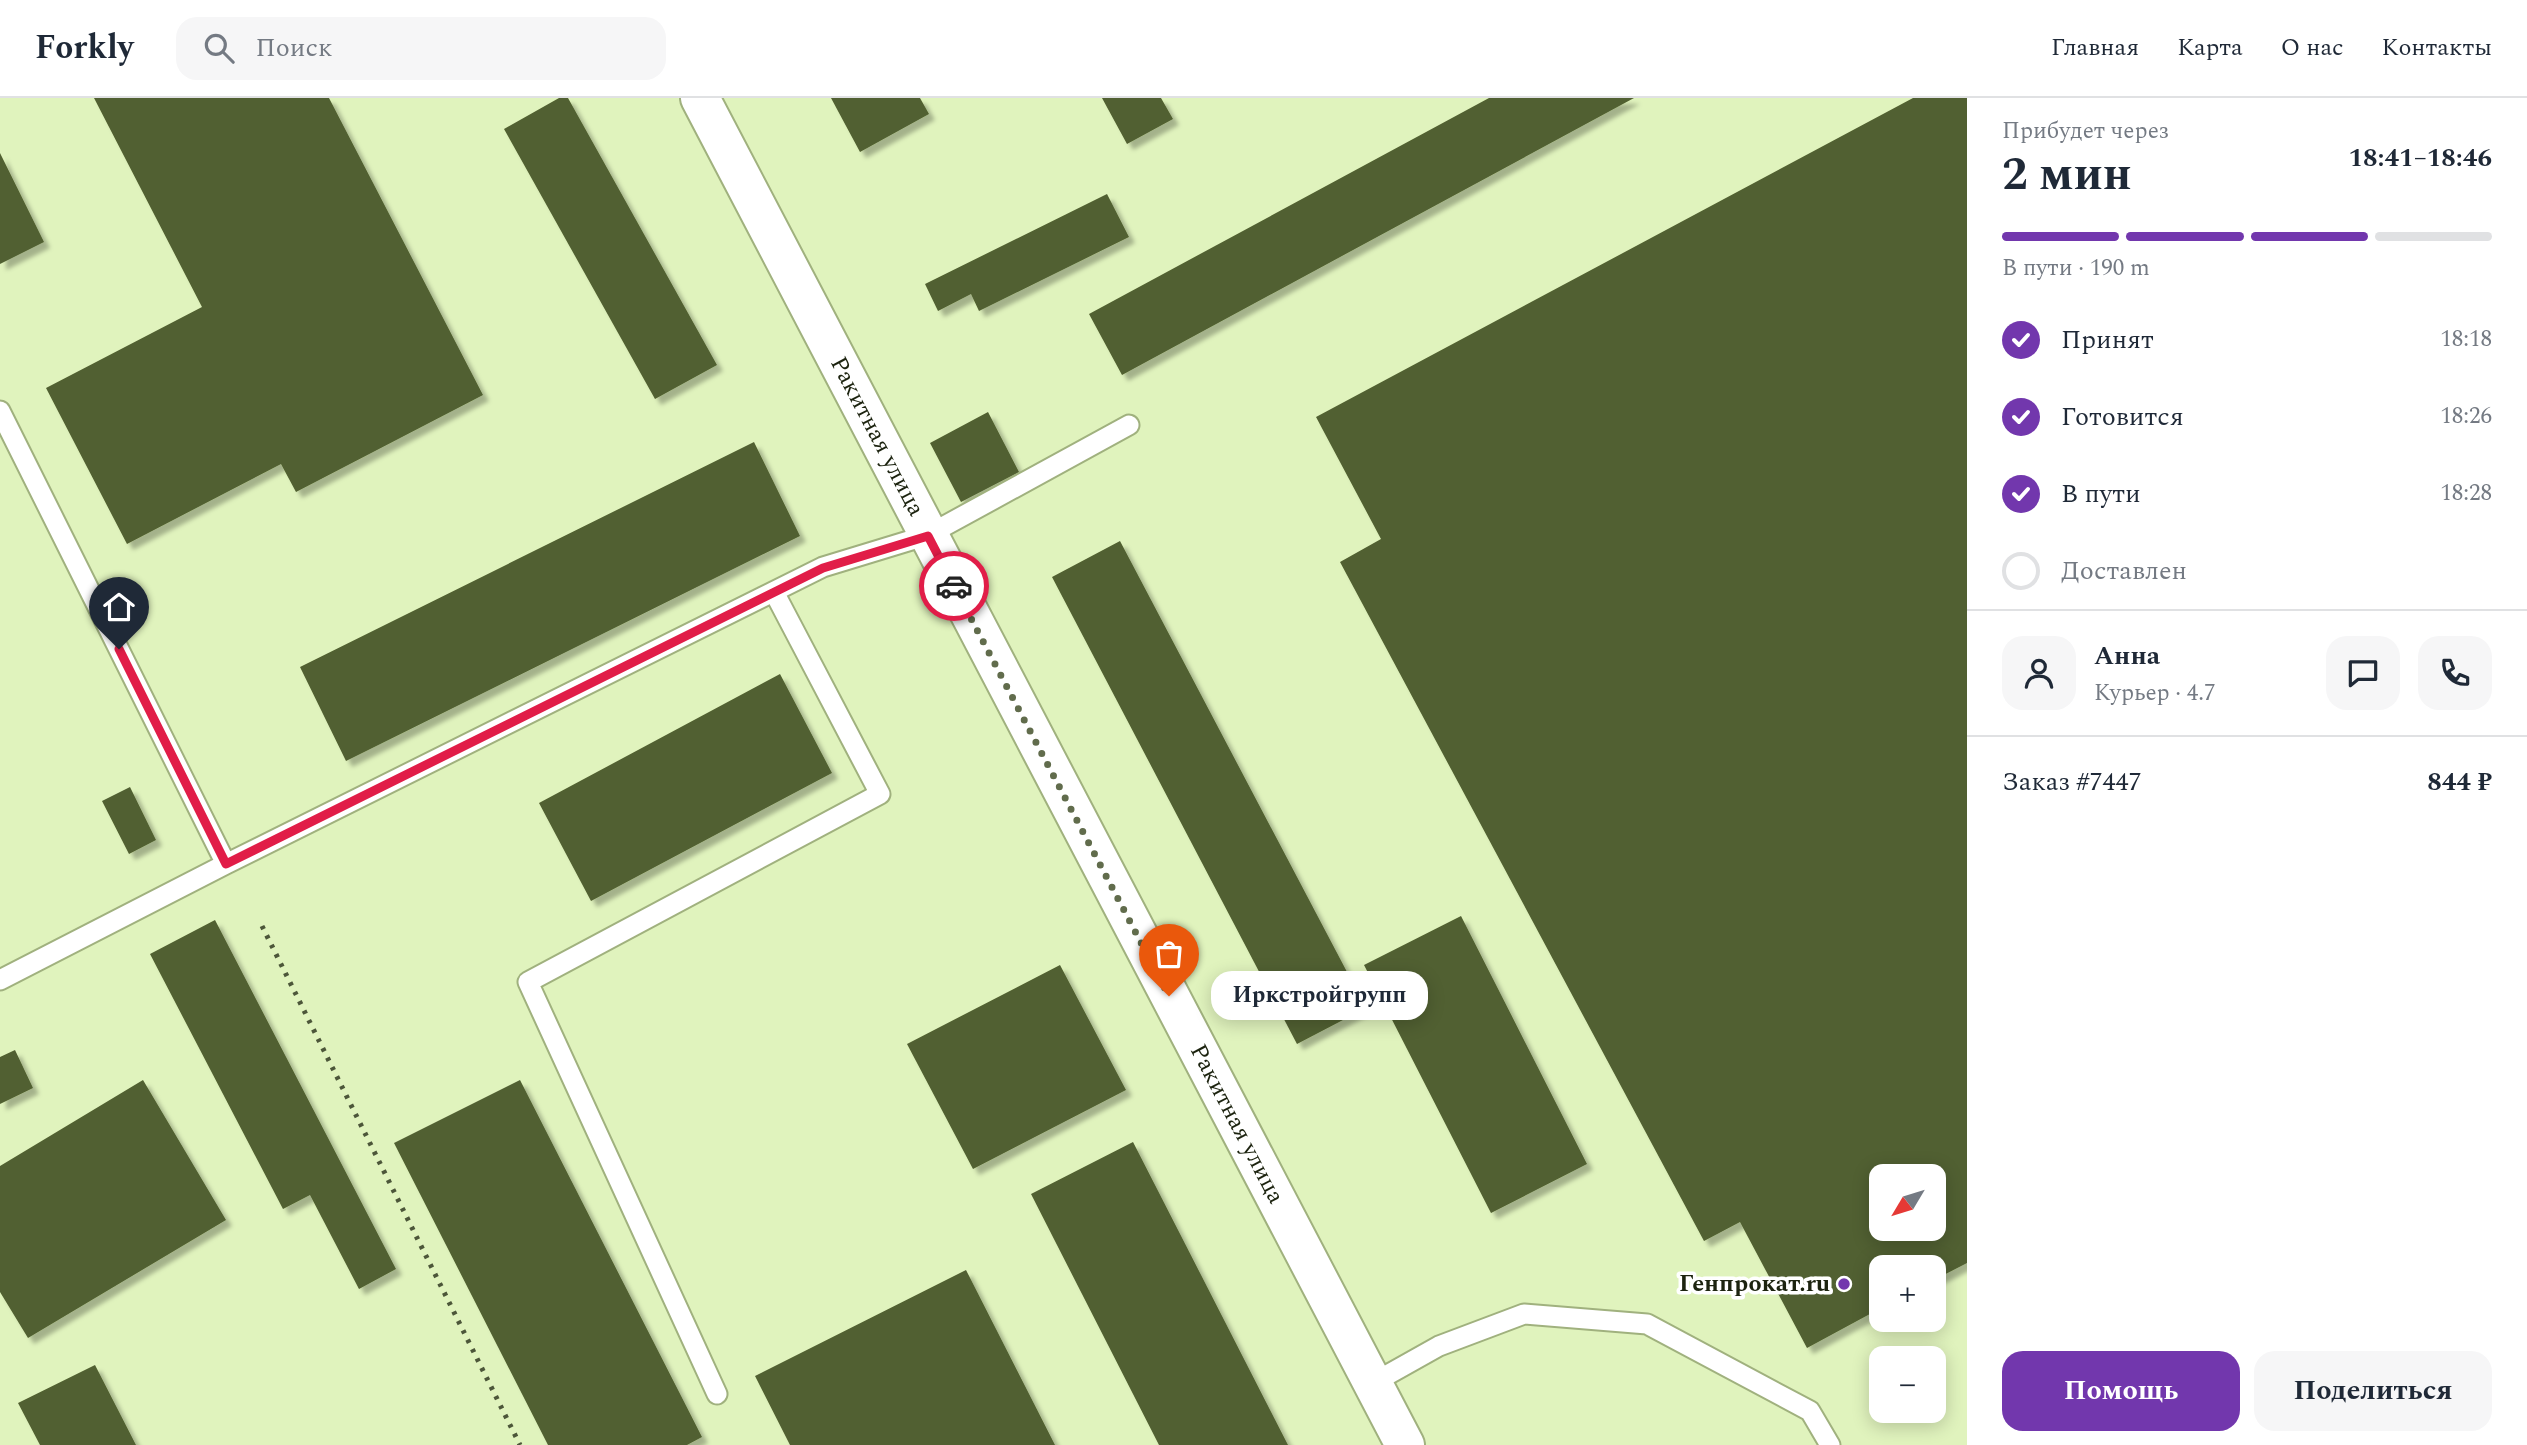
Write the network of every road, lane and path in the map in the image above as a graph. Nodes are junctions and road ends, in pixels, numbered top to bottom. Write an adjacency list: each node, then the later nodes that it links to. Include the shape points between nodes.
1 (700, 98): 4 (street, Ракитная улица)
2 (0, 411): 6 (lane)
3 (1129, 425): 4 (lane)
4 (928, 536): 5 (lane, via 823,568); 8 (street, Ракитная улица)
5 (774, 592): 6 (lane); 9 (lane, via 880,794 528,982)
6 (226, 864): 7 (lane)
7 (0, 980)
8 (1373, 1383): 10 (street, Ракитная улица); 11 (lane, via 1438,1346 1524,1314 1647,1324 1810,1411)
9 (717, 1394)
10 (1405, 1445)
11 (1830, 1445)

